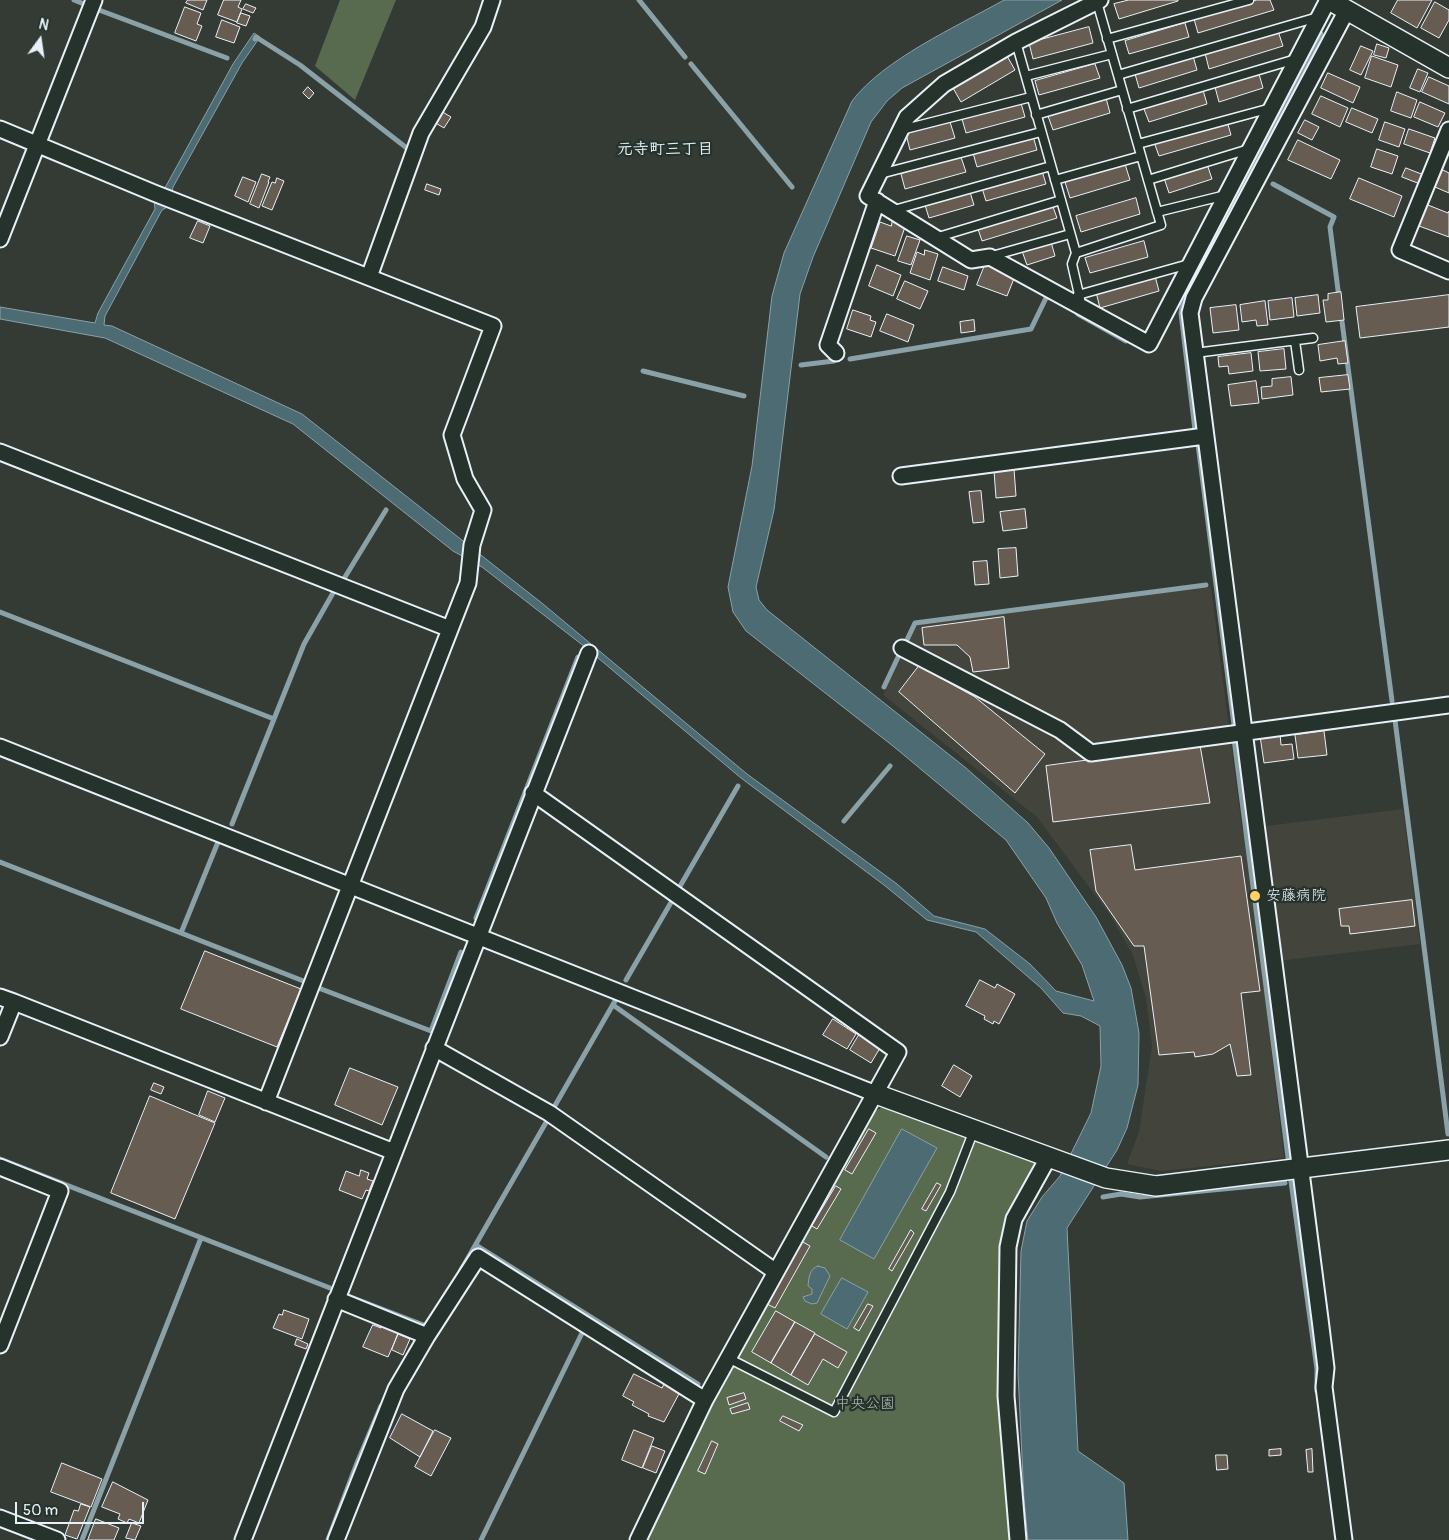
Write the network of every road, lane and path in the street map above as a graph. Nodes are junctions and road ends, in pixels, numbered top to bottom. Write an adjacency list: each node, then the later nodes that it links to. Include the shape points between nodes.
1 (94, 0): 24 (street)
2 (492, 0): 44 (street, via 483,27 421,133)
3 (1249, 0): 8 (lane)
4 (1328, 0): 6 (street); 7 (street)
5 (1100, 1): 8 (lane); 9 (street)
6 (1347, 10): 12 (street); 50 (street, via 1194,298 1190,313)
7 (1318, 17): 11 (street); 13 (lane)
8 (1108, 39): 10 (lane)
9 (1016, 42): 14 (lane); 21 (street, via 944,84 908,117)
10 (1112, 54): 13 (lane); 14 (lane)
11 (1296, 59): 17 (lane); 18 (street)
12 (1449, 68)
13 (1118, 75): 15 (lane)
14 (1026, 76): 16 (lane)
15 (1122, 90): 17 (lane); 19 (lane)
16 (1031, 97): 19 (lane); 21 (lane)
17 (1128, 108): 25 (lane)
18 (1272, 108): 25 (lane); 26 (street)
19 (1036, 115): 23 (lane)
20 (0, 129): 24 (street)
21 (901, 130): 29 (street)
22 (1449, 130): 43 (street, via 1400,250)
23 (1041, 132): 28 (lane); 29 (lane)
24 (37, 144): 39 (street); 44 (street)
25 (1138, 144): 27 (lane)
26 (1251, 148): 31 (lane); 32 (street)
27 (1141, 156): 30 (lane); 31 (lane)
28 (1051, 166): 30 (lane); 35 (lane)
29 (878, 175): 34 (street, via 868,196)
30 (1055, 180): 33 (lane)
31 (1148, 180): 36 (lane)
32 (1226, 195): 36 (lane); 42 (street)
33 (1061, 200): 37 (lane); 38 (lane)
34 (877, 201): 35 (street); 49 (street, via 828,345)
35 (892, 211): 38 (street)
36 (1157, 212): 40 (lane, via 1161,225)
37 (1070, 234): 40 (lane); 41 (lane)
38 (935, 238): 41 (street, via 971,260)
39 (0, 239)
40 (1076, 253): 45 (lane, via 1072,264)
41 (990, 257): 46 (street)
42 (1191, 263): 45 (lane); 46 (street, via 1149,344)
43 (1449, 270)
44 (369, 277): 55 (street, via 493,326 452,435 465,479 483,510 472,545 468,583)
45 (1078, 295): 46 (lane)
46 (1087, 311)
47 (1312, 338): 48 (lane)
48 (1295, 341): 50 (lane); 51 (lane)
49 (836, 353)
50 (1195, 353): 52 (street)
51 (1299, 370)
52 (1206, 436): 54 (street); 59 (street)
53 (0, 452): 55 (street)
54 (901, 476)
55 (450, 628): 62 (street)
56 (902, 648): 59 (street, via 1060,730 1091,753)
57 (589, 653): 61 (street)
58 (1449, 705): 59 (street)
59 (1244, 731): 74 (street)
60 (0, 747): 62 (street)
61 (533, 793): 63 (street); 67 (street, via 898,1052)
62 (350, 884): 63 (street); 68 (street)
63 (477, 935): 66 (street); 67 (street)
64 (7, 1000): 65 (street); 68 (street)
65 (0, 1037)
66 (434, 1048): 71 (street); 75 (street, via 549,1113)
67 (876, 1094): 69 (street); 75 (street)
68 (266, 1102): 71 (street)
69 (974, 1130): 72 (street); 79 (lane, via 950,1192 834,1412)
70 (1449, 1150): 74 (street)
71 (394, 1152): 76 (street)
72 (1056, 1161): 74 (street, via 1106,1178 1156,1186); 86 (street, via 1014,1219 1008,1247 1006,1396)
73 (0, 1167): 78 (street, via 60,1191)
74 (1293, 1169): 87 (street, via 1322,1338 1326,1368 1324,1387)
75 (776, 1272): 79 (street)
76 (336, 1299): 77 (street); 83 (street)
77 (427, 1336): 80 (street, via 478,1257); 84 (street, via 396,1389)
78 (0, 1345)
79 (728, 1358): 80 (street)
80 (705, 1400): 85 (street)
81 (0, 1518): 82 (street)
82 (57, 1540)
83 (243, 1540)
84 (336, 1540)
85 (638, 1540)
86 (1018, 1540)
87 (1344, 1540)

